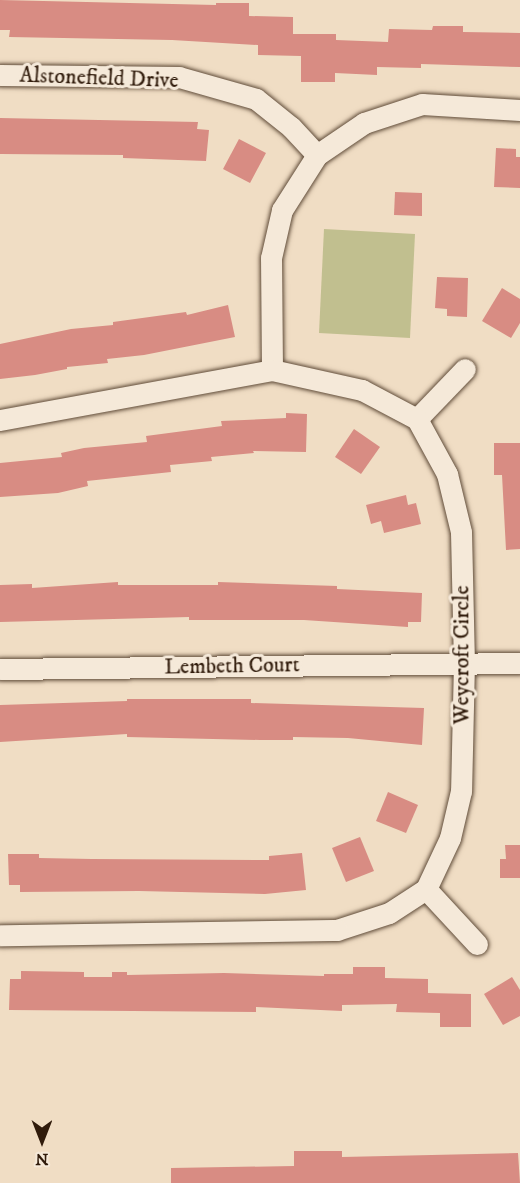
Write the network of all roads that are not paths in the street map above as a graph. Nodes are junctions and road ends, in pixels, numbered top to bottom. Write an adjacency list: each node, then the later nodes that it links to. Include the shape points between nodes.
1 (0, 75): 3 (street, Alstonefield Drive, via 179,78 256,99 291,127)
2 (520, 110): 3 (street, via 422,105 364,123)
3 (317, 155): 5 (street, via 282,210 271,258)
4 (465, 369): 6 (street)
5 (272, 370): 6 (street, via 362,390); 7 (street)
6 (417, 419): 8 (street, Weycroft Circle, via 447,474 461,532)
7 (0, 420)
8 (464, 662): 9 (street, Lembeth Court); 10 (street, Lembeth Court); 11 (street, Weycroft Circle, via 461,791 450,838)
9 (520, 663)
10 (0, 669)
11 (426, 889): 12 (street, via 389,913 337,930); 13 (street)
12 (0, 935)
13 (477, 944)

